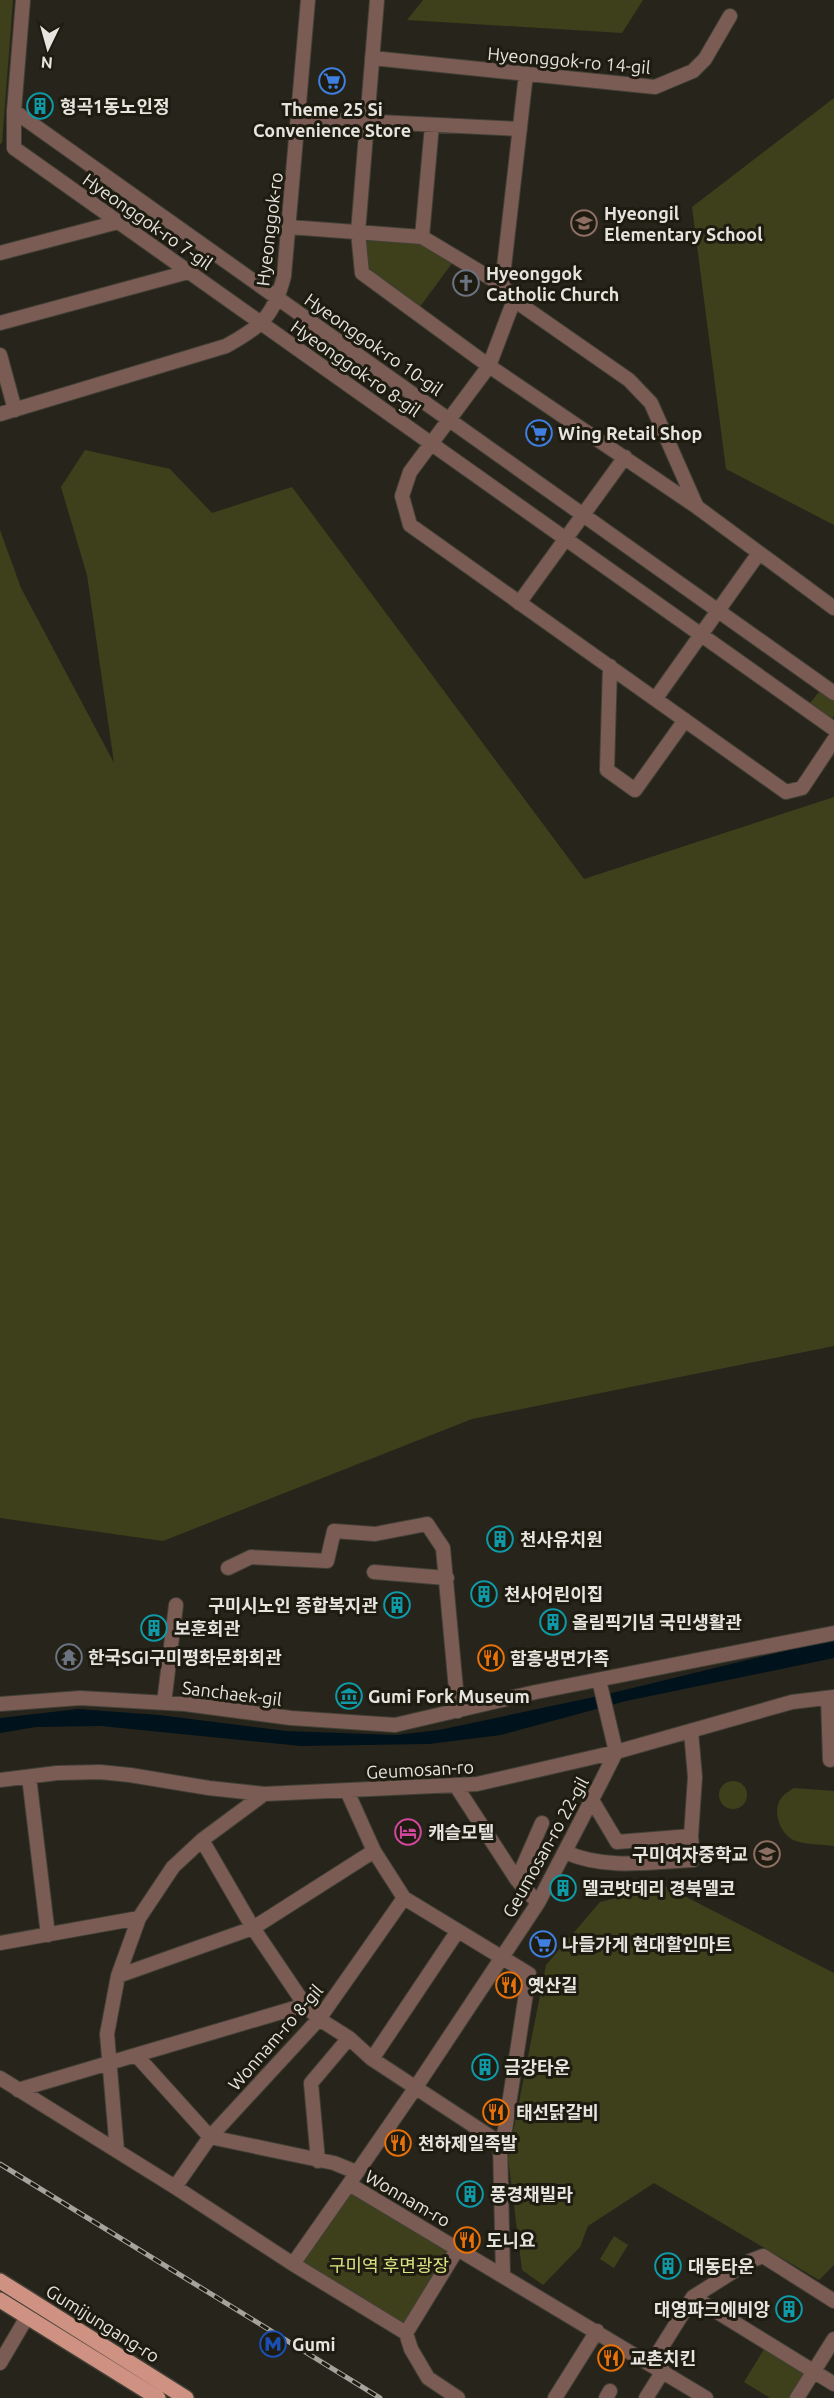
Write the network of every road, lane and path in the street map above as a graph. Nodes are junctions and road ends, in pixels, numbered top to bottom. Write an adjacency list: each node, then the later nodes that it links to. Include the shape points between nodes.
1 (23, 0): 7 (street)
2 (308, 0): 8 (street, Hyeonggok-ro)
3 (377, 0): 5 (street)
4 (730, 16): 6 (street, Hyeonggok-ro 14-gil, via 705,59 693,71 655,87)
5 (372, 58): 6 (street, Hyeonggok-ro 14-gil); 9 (street)
6 (526, 74): 11 (street)
7 (14, 111): 12 (street); 21 (street, Hyeonggok-ro 10-gil)
8 (298, 118): 9 (street); 15 (street, Hyeonggok-ro)
9 (366, 121): 10 (street); 16 (street)
10 (432, 124): 11 (street); 17 (street)
11 (520, 129): 20 (street)
12 (14, 148): 13 (street); 14 (street, Hyeonggok-ro 7-gil)
13 (0, 153)
14 (118, 222): 18 (street); 19 (street, Hyeonggok-ro 7-gil)
15 (289, 227): 16 (street); 21 (street, Hyeonggok-ro)
16 (358, 232): 17 (street); 26 (street, via 362,273)
17 (422, 237): 20 (street)
18 (0, 253)
19 (188, 272): 23 (street); 24 (street, Hyeonggok-ro 7-gil)
20 (502, 285): 22 (street)
21 (278, 299): 24 (street, Hyeonggok-ro); 29 (street, Hyeonggok-ro 10-gil)
22 (514, 300): 26 (street, Hyeonggok-ro 10-gil); 32 (street, via 629,380 651,403)
23 (0, 323)
24 (261, 323): 27 (street, Hyeonggok-ro, via 226,346); 30 (street, Hyeonggok-ro 8-gil)
25 (0, 355): 27 (street)
26 (489, 366): 29 (street, Hyeonggok-ro 10-gil); 31 (street)
27 (15, 410): 28 (street, Hyeonggok-ro)
28 (0, 414)
29 (448, 419): 30 (street); 33 (street, Hyeonggok-ro 10-gil)
30 (430, 443): 34 (street, Hyeonggok-ro 8-gil); 36 (street, via 410,472 402,496 410,525)
31 (625, 457): 32 (street); 33 (street)
32 (697, 507): 35 (street)
33 (583, 515): 34 (street); 38 (street, Hyeonggok-ro 10-gil)
34 (566, 539): 36 (street); 39 (street, Hyeonggok-ro 8-gil)
35 (759, 554): 37 (street); 38 (street)
36 (519, 603): 40 (street)
37 (834, 608)
38 (718, 611): 39 (street); 41 (street, Hyeonggok-ro 10-gil)
39 (701, 635): 42 (street); 44 (street, Hyeonggok-ro 8-gil)
40 (609, 666): 42 (street); 43 (street, via 608,770 635,790)
41 (834, 693)
42 (656, 698): 43 (street)
43 (685, 720): 45 (street, via 786,792 802,788)
44 (834, 729)
45 (834, 741)
46 (228, 1568): 48 (street, via 251,1557 327,1561 334,1531 375,1534 428,1524 443,1548)
47 (374, 1572): 48 (street)
48 (447, 1578): 55 (street)
49 (176, 1605): 53 (street)
50 (834, 1633): 51 (street, Sanchaek-gil)
51 (599, 1680): 55 (street, Sanchaek-gil); 57 (street)
52 (831, 1697): 56 (street, Geumosan-ro, via 792,1702); 58 (street)
53 (164, 1703): 54 (street, Sanchaek-gil, via 80,1698); 55 (street, Sanchaek-gil, via 395,1725)
54 (0, 1704)
55 (458, 1711)
56 (691, 1731): 57 (street, Geumosan-ro); 66 (street, via 695,1777)
57 (616, 1752): 61 (street, Geumosan-ro); 64 (street, Geumosan-ro 22-gil)
58 (830, 1760)
59 (28, 1777): 60 (street, Geumosan-ro); 63 (street, Geumosan-ro, via 100,1772); 76 (street)
60 (0, 1780)
61 (456, 1786): 62 (street, Geumosan-ro); 70 (street)
62 (347, 1791): 63 (street, Geumosan-ro); 68 (street)
63 (264, 1794): 67 (street)
64 (592, 1800): 66 (street, via 617,1842); 69 (street, Geumosan-ro 22-gil)
65 (542, 1823): 70 (street)
66 (691, 1836): 69 (street, via 693,1860 611,1863 583,1860)
67 (202, 1840): 73 (street, via 173,1867); 74 (street)
68 (374, 1851): 71 (street); 74 (street)
69 (565, 1852): 72 (street, Geumosan-ro 22-gil)
70 (517, 1880): 72 (street)
71 (404, 1898): 75 (street); 81 (street, Wonnam-ro 8-gil)
72 (538, 1903): 78 (street, Geumosan-ro 22-gil)
73 (139, 1918): 76 (street); 79 (street)
74 (253, 1928): 79 (street); 80 (street)
75 (457, 1932): 78 (street); 84 (street)
76 (48, 1935): 77 (street)
77 (0, 1943)
78 (502, 1958): 87 (street, Geumosan-ro 22-gil); 90 (street, via 529,1974)
79 (118, 1976): 85 (street, via 107,2034)
80 (305, 2005): 81 (street); 83 (street)
81 (319, 2019): 82 (street); 89 (street, Wonnam-ro 8-gil)
82 (350, 2038): 84 (street); 92 (street, via 311,2083)
83 (136, 2055): 85 (street); 89 (street)
84 (372, 2059): 87 (street)
85 (110, 2063): 88 (street); 91 (street)
86 (0, 2078): 88 (street)
87 (416, 2087): 90 (street); 93 (street, Geumosan-ro 22-gil)
88 (18, 2090): 91 (street)
89 (210, 2137): 92 (street); 94 (street, Wonnam-ro 8-gil)
90 (500, 2143): 97 (street)
91 (117, 2151): 94 (street)
92 (318, 2161): 93 (street, via 334,2163)
93 (352, 2178): 95 (street, Wonnam-ro); 96 (street, Wonnam-ro)
94 (175, 2187): 96 (street)
95 (458, 2248): 97 (street, Wonnam-ro); 104 (street)
96 (293, 2264): 104 (street)
97 (503, 2275): 103 (street, Wonnam-ro)
98 (0, 2281): 111 (main road, Gumijungang-ro)
99 (693, 2297): 101 (street, via 763,2256); 107 (street); 108 (street)
100 (0, 2300): 102 (main road, Gumijungang-ro)
101 (834, 2301)
102 (27, 2317): 106 (street); 110 (main road, Gumijungang-ro)
103 (597, 2331): 107 (street, Wonnam-ro); 113 (street)
104 (406, 2333): 112 (street, via 428,2378)
105 (834, 2339): 108 (street)
106 (0, 2362)
107 (657, 2368): 114 (street); 115 (street, Wonnam-ro)
108 (813, 2371): 109 (street); 116 (street)
109 (834, 2384)
110 (154, 2397)
111 (186, 2398)
112 (458, 2398)
113 (555, 2398)
114 (646, 2398)
115 (706, 2398)
116 (797, 2398)

